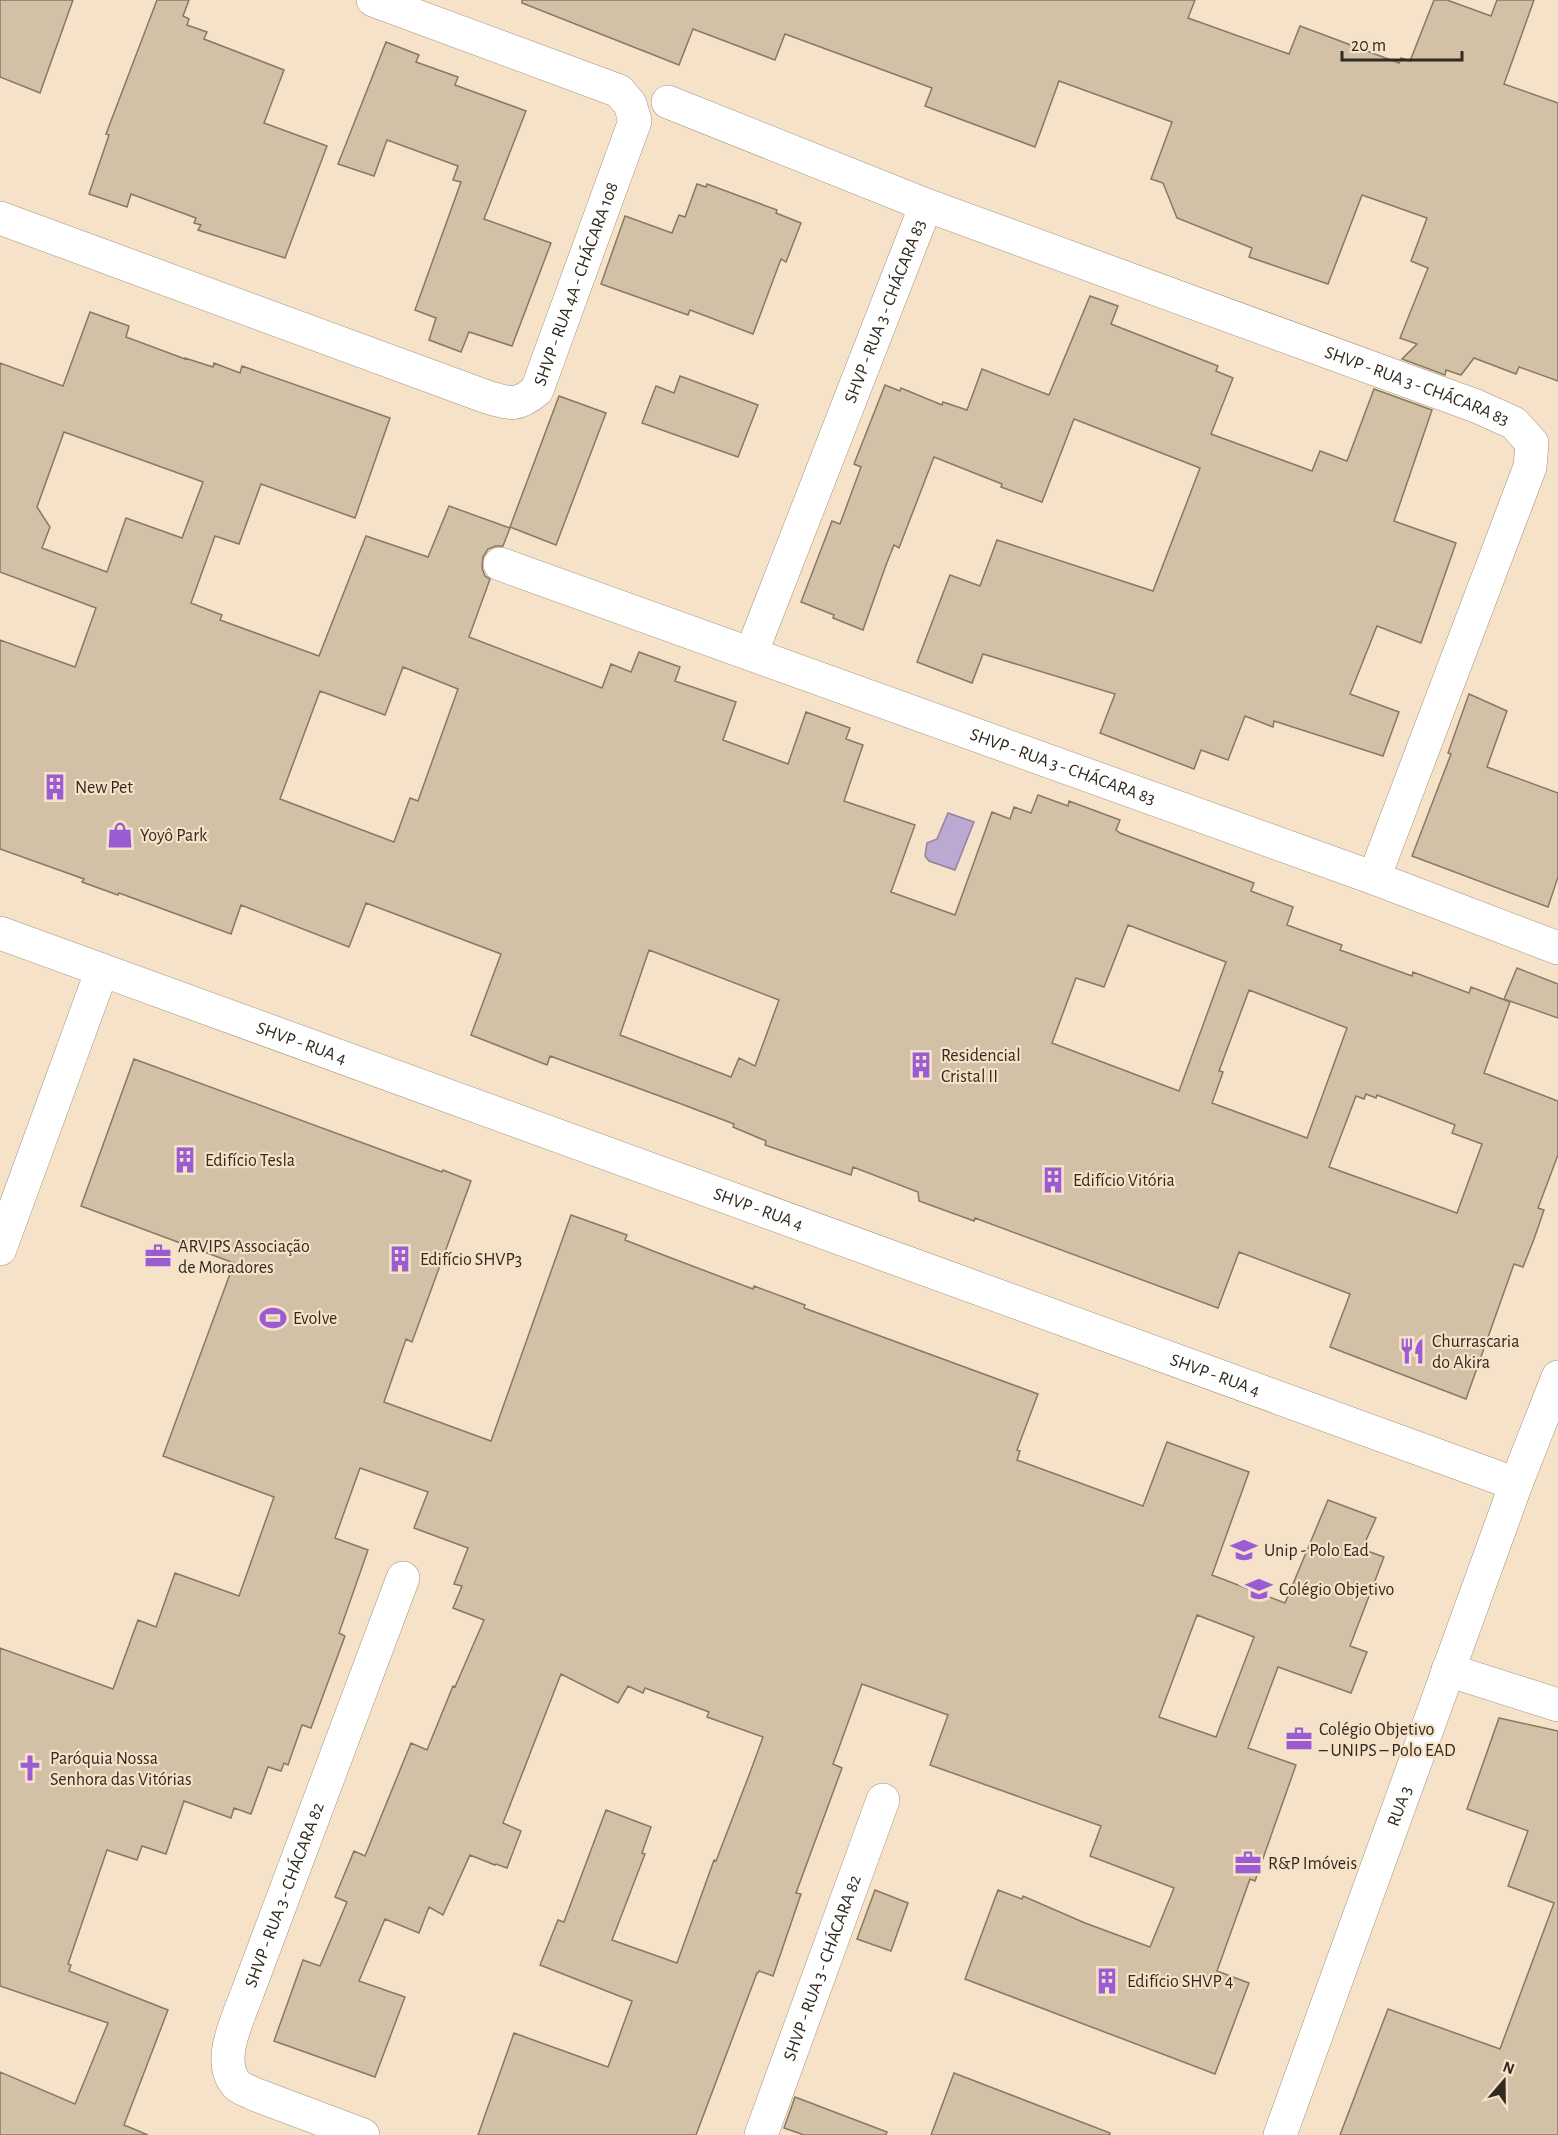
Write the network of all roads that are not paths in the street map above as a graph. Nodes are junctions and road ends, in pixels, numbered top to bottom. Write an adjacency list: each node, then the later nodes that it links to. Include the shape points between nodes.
1 (373, 0): 4 (street, SHVP - RUA 4A - CHÁCARA 108, via 619,91 630,104 635,121 586,259 537,390 523,402 508,403 487,397)
2 (668, 102): 3 (street, SHVP - RUA 3 - CHÁCARA 83)
3 (926, 205): 6 (street, SHVP - RUA 3 - CHÁCARA 83); 7 (street, SHVP - RUA 3 - CHÁCARA 83, via 1476,406 1514,423 1532,443 1530,468)
4 (0, 218)
5 (500, 564): 6 (street, SHVP - RUA 3 - CHÁCARA 83)
6 (751, 654): 7 (street, SHVP - RUA 3 - CHÁCARA 83)
7 (1374, 878): 9 (street, SHVP - RUA 3 - CHÁCARA 83)
8 (0, 933): 10 (street, SHVP - RUA 4)
9 (1558, 948)
10 (102, 970): 11 (street); 13 (street, SHVP - RUA 4)
11 (0, 1249)
12 (1558, 1377): 13 (street, RUA 3)
13 (1516, 1484): 15 (street, RUA 3)
14 (403, 1578): 18 (street, SHVP - RUA 3 - CHÁCARA 82, via 228,2050 228,2068 237,2086)
15 (1448, 1670): 16 (street); 20 (street, RUA 3)
16 (1558, 1705)
17 (883, 1800): 19 (street, SHVP - RUA 3 - CHÁCARA 82)
18 (363, 2135)
19 (761, 2135)
20 (1280, 2135)

